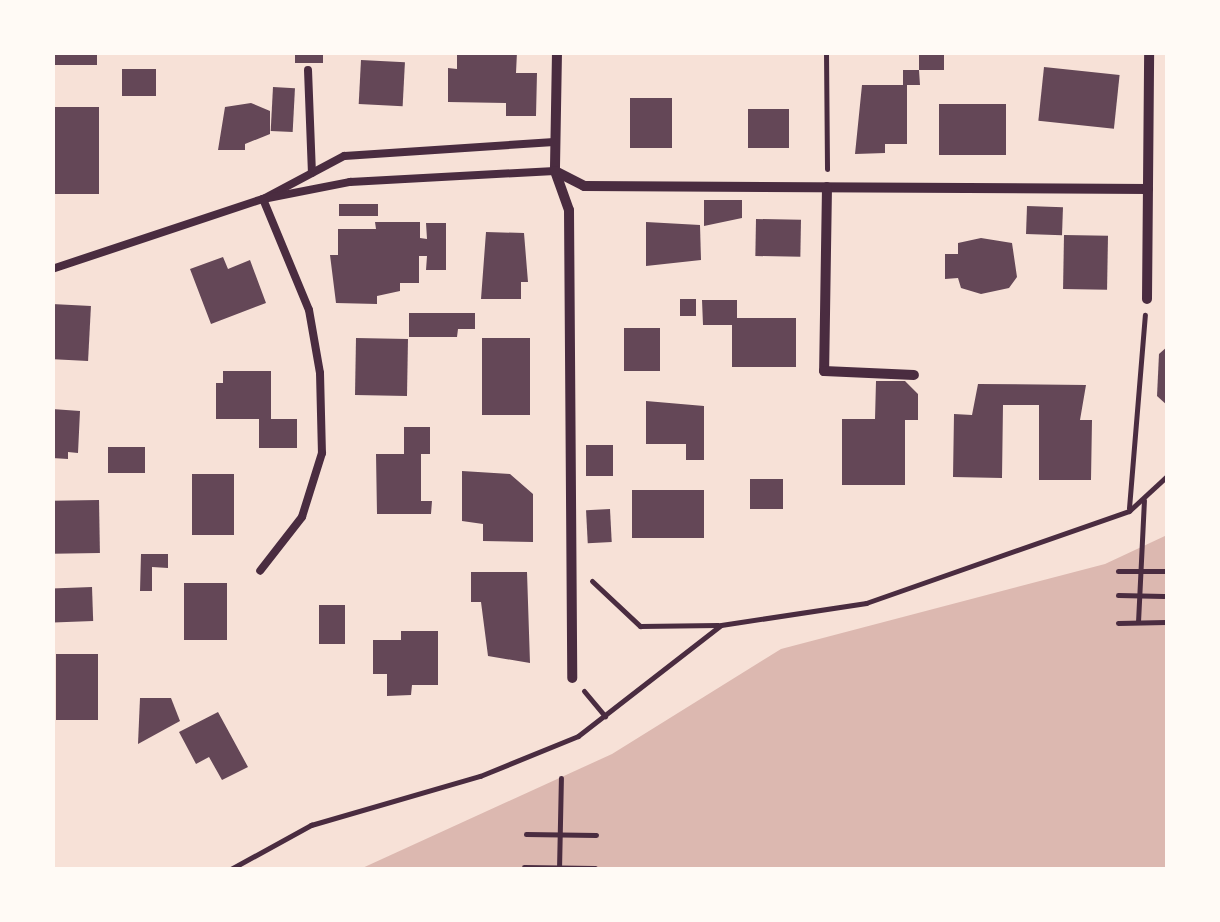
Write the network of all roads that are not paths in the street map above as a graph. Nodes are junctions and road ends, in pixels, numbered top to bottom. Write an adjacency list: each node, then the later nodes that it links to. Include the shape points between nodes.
1 (557, 52): 4 (street)
2 (1149, 52): 8 (street)
3 (308, 70): 6 (lane)
4 (554, 142): 5 (street); 6 (lane, via 344,156)
5 (555, 171): 7 (street, via 584,186); 9 (lane, via 350,182); 14 (street, via 569,210)
6 (312, 173): 9 (lane)
7 (827, 187): 8 (street); 12 (street, via 824,371)
8 (1148, 189): 11 (street)
9 (263, 199): 10 (lane); 13 (lane, via 309,310 320,373 322,454 302,517)
10 (52, 270)
11 (1147, 299)
12 (914, 376)
13 (260, 570)
14 (572, 678)

